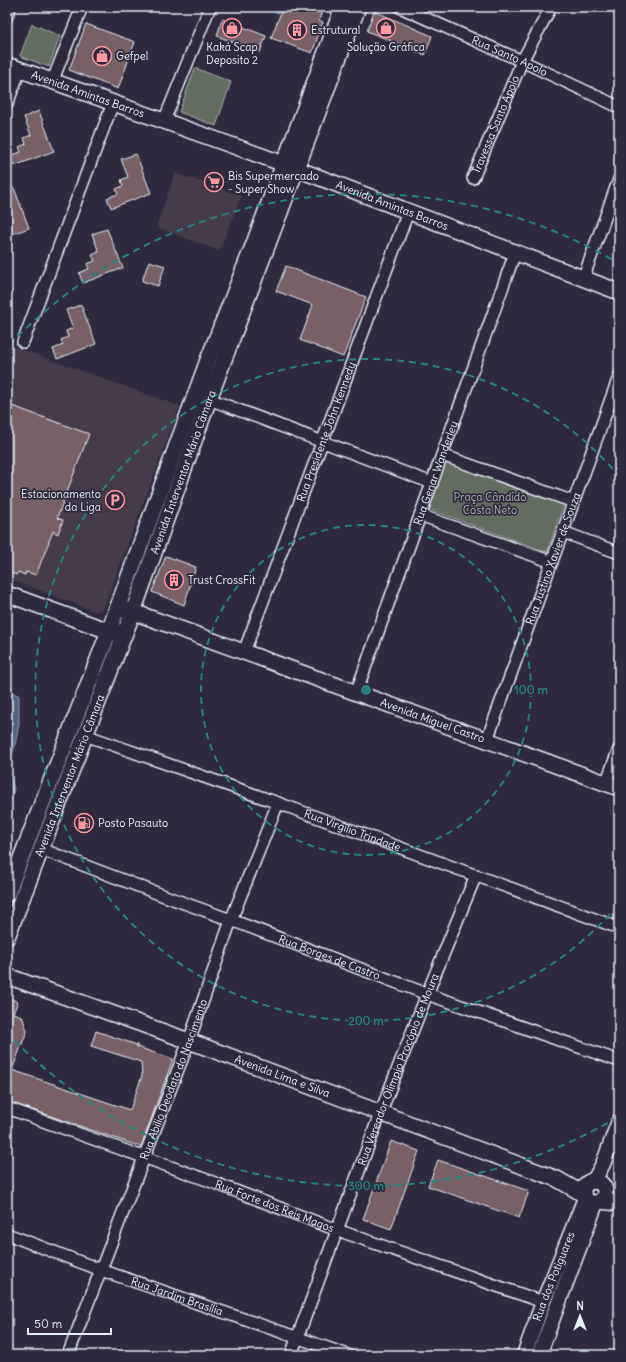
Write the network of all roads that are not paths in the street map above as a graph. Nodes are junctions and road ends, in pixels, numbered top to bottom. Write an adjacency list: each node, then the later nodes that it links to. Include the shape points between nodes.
1 (82, 7): 9 (street)
2 (210, 7): 13 (street)
3 (343, 7): 14 (main road, Avenida Interventor Mário Câmara)
4 (358, 7): 14 (main road, Avenida Interventor Mário Câmara)
5 (400, 7): 7 (street, Rua Santo Apolo)
6 (551, 7): 7 (street, Travessa Santo Apolo)
7 (522, 61): 12 (street, Rua Santo Apolo); 15 (street, Travessa Santo Apolo)
8 (13, 67): 9 (main road, Avenida Amintas Barros); 11 (street)
9 (52, 82): 10 (main road, Avenida Amintas Barros)
10 (113, 103): 13 (main road, Avenida Amintas Barros); 21 (street)
11 (7, 104)
12 (619, 107)
13 (164, 121): 14 (main road, Avenida Amintas Barros)
14 (290, 167): 17 (main road, Avenida Amintas Barros); 23 (main road, Avenida Interventor Mário Câmara); 34 (main road, Avenida Interventor Mário Câmara, via 208,360)
15 (473, 178)
16 (619, 179): 19 (street)
17 (408, 212): 18 (main road, Avenida Amintas Barros); 24 (street, Rua Presidente John Kennedy)
18 (515, 253): 19 (main road, Avenida Amintas Barros); 25 (street, Rua Genar Wanderley)
19 (583, 279): 20 (main road, Avenida Amintas Barros)
20 (619, 292)
21 (23, 342)
22 (619, 377): 27 (street, Rua Justino Xavier de Souza)
23 (209, 399): 24 (street); 33 (main road, Avenida Interventor Mário Câmara)
24 (322, 441): 26 (street); 36 (street, Rua Presidente John Kennedy)
25 (442, 455): 26 (street, Rua Genar Wanderley); 27 (street)
26 (432, 482): 28 (street, Rua Genar Wanderley)
27 (574, 502): 29 (street, Rua Justino Xavier de Souza)
28 (420, 516): 31 (street); 37 (street, Rua Genar Wanderley)
29 (563, 532): 30 (street); 31 (street, Rua Justino Xavier de Souza)
30 (619, 553)
31 (552, 562): 39 (street, Rua Justino Xavier de Souza)
32 (7, 594): 34 (main road)
33 (133, 612): 34 (main road, via 124,610 119,613); 35 (main road, Avenida Interventor Mário Câmara); 36 (main road, Avenida Miguel Castro)
34 (112, 625): 35 (main road, via 117,633); 45 (main road, Avenida Interventor Mário Câmara)
35 (125, 630): 38 (main road, Avenida Interventor Mário Câmara)
36 (244, 652): 37 (main road, Avenida Miguel Castro)
37 (356, 693): 39 (main road, Avenida Miguel Castro)
38 (85, 735): 42 (street, Rua Virgilio Trindade); 43 (main road, Avenida Interventor Mário Câmara)
39 (488, 740): 41 (main road, Avenida Miguel Castro)
40 (619, 748): 41 (street)
41 (612, 786)
42 (278, 803): 44 (street, Rua Virgilio Trindade); 46 (street, Rua Abilio Deodato do Nascimento)
43 (41, 849): 46 (street, Rua Borges de Castro); 48 (main road, Avenida Interventor Mário Câmara)
44 (476, 875): 47 (street, Rua Virgilio Trindade); 50 (street, Rua Vereador Olímpio Procópio de Moura)
45 (7, 894)
46 (231, 920): 50 (street, Rua Borges de Castro); 51 (street, Rua Abilio Deodato do Nascimento)
47 (619, 928)
48 (7, 937)
49 (7, 976): 51 (main road, Avenida Lima e Silva)
50 (427, 994): 52 (street, Rua Borges de Castro); 54 (street, Rua Vereador Olímpio Procópio de Moura)
51 (189, 1041): 54 (main road, Avenida Lima e Silva); 56 (street, Rua Abilio Deodato do Nascimento)
52 (619, 1060)
53 (7, 1108): 56 (street, Rua Forte dos Reis Magos)
54 (380, 1114): 57 (main road, Avenida Lima e Silva); 59 (street, Rua Vereador Olímpio Procópio de Moura)
55 (619, 1121): 57 (street, Rua dos Potiguares)
56 (145, 1157): 59 (street, Rua Forte dos Reis Magos); 61 (street, Rua Abilio Deodato do Nascimento)
57 (594, 1192): 58 (main road, Avenida Lima e Silva); 62 (street, Rua dos Potiguares); 64 (street, Rua dos Potiguares)
58 (619, 1202)
59 (337, 1230): 62 (street, Rua Forte dos Reis Magos); 63 (street, Rua Vereador Olímpio Procópio de Moura)
60 (7, 1234): 61 (street, Rua Jardim Brasília)
61 (101, 1270): 63 (street, Rua Jardim Brasília); 65 (street, Rua Abilio Deodato do Nascimento)
62 (543, 1302): 64 (street, Rua dos Potiguares)
63 (298, 1337): 66 (street, Rua Vereador Olímpio Procópio de Moura); 67 (street, Rua Jardim Brasília)
64 (535, 1353)
65 (68, 1355)
66 (291, 1355)
67 (348, 1355)

